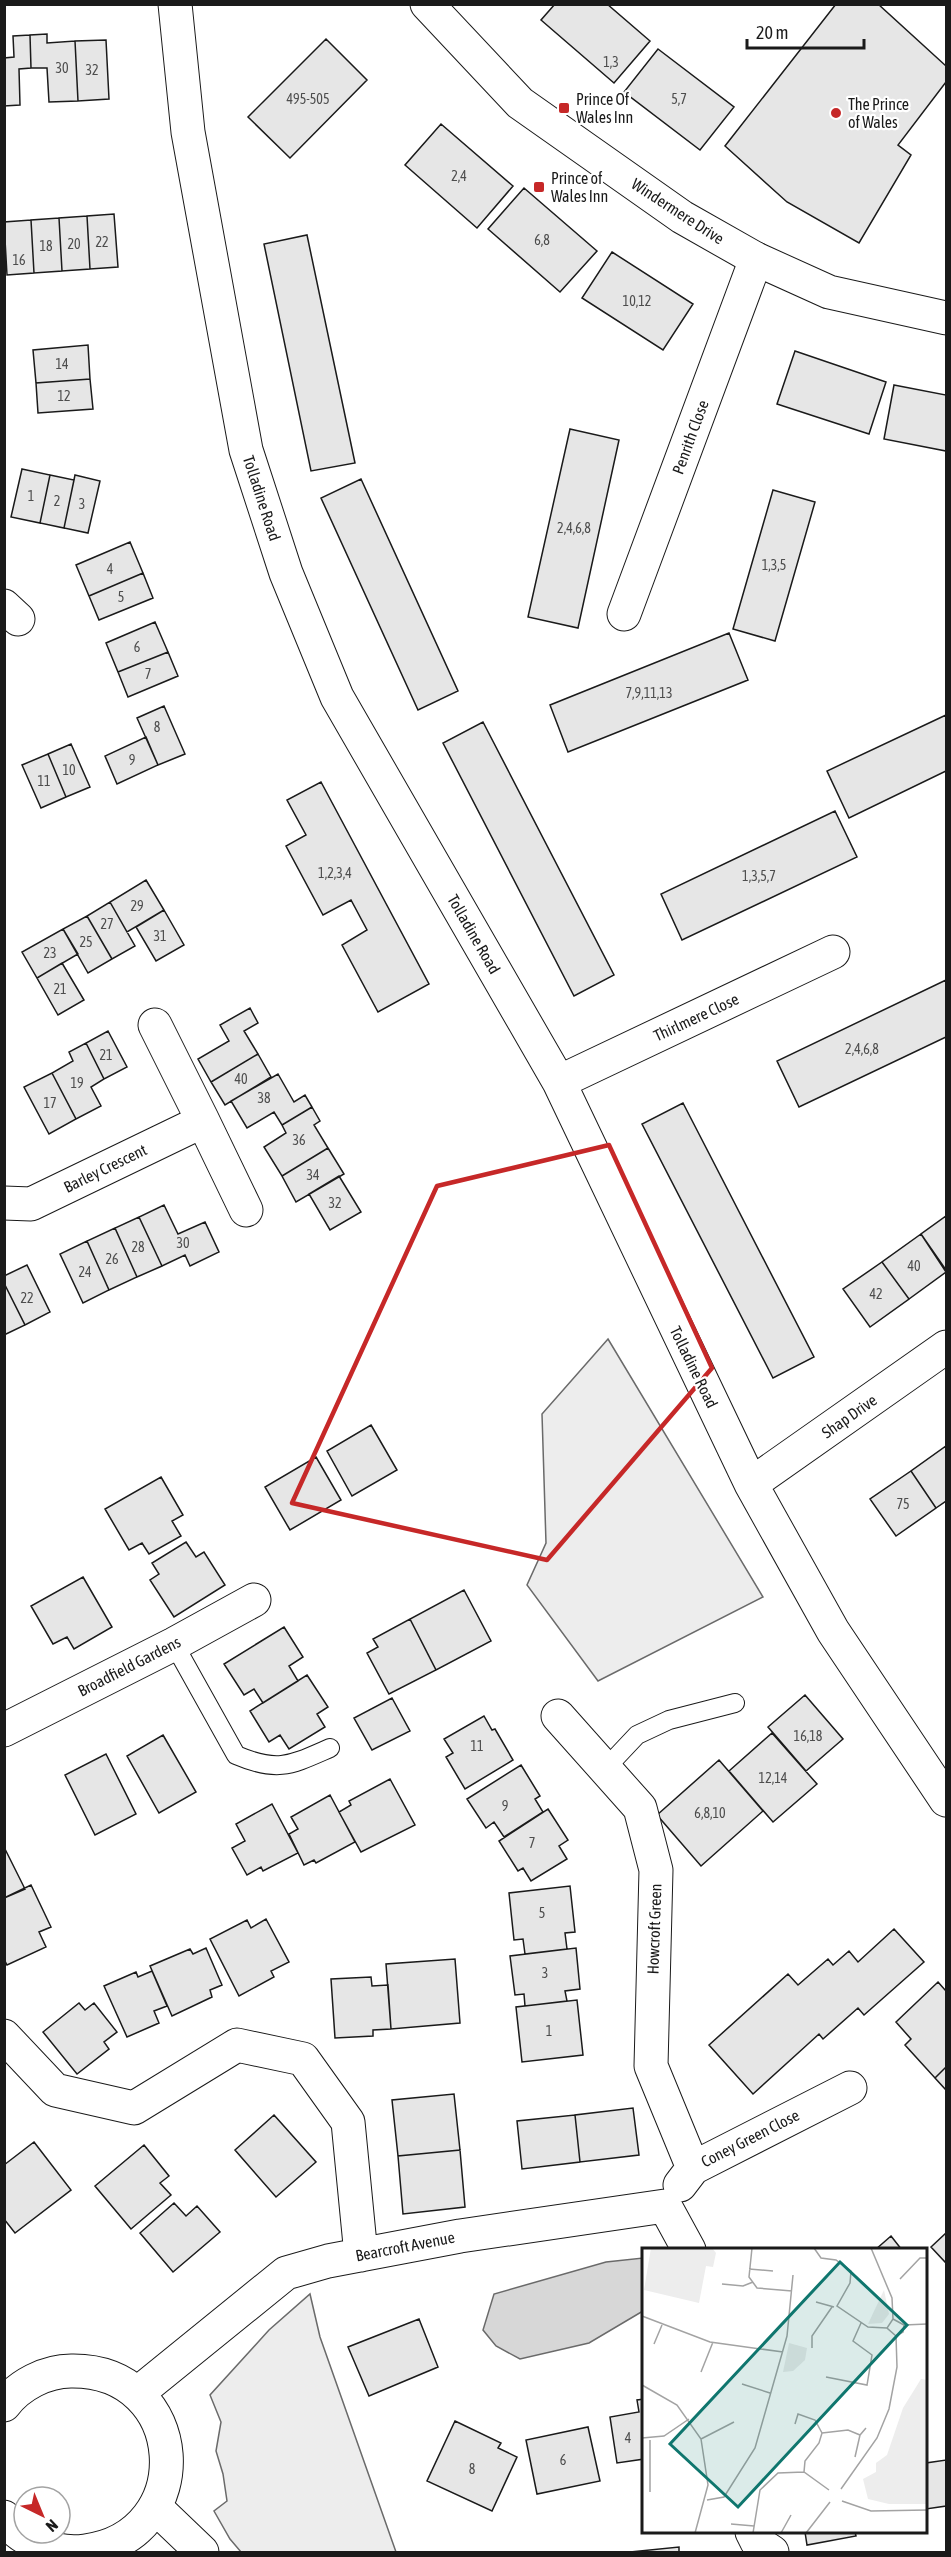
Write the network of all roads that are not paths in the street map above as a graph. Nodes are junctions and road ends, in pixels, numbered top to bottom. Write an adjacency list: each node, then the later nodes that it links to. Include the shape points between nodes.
1 (175, 4): 8 (street, Tolladine Road, via 188,132 246,450 286,573 338,697)
2 (427, 4): 3 (street, Windermere Drive, via 520,103 682,217)
3 (756, 259): 4 (street, Windermere Drive, via 829,292); 5 (street, Penrith Close)
4 (946, 318)
5 (624, 614)
6 (833, 952): 8 (street, Thirlmere Close)
7 (155, 1025): 9 (street)
8 (559, 1082): 13 (street, Tolladine Road)
9 (203, 1121): 10 (street, Barley Crescent, via 31,1204); 11 (street)
10 (4, 1203)
11 (246, 1210)
12 (946, 1347): 13 (street, Shap Drive)
13 (751, 1484): 21 (street, Tolladine Road, via 833,1631)
14 (254, 1600): 15 (street, Broadfield Gardens)
15 (174, 1644): 18 (street, Broadfield Gardens); 19 (lane, via 236,1755 282,1767)
16 (735, 1703): 20 (lane, via 669,1720 637,1735)
17 (558, 1716): 20 (street, Howcroft Green)
18 (4, 1730)
19 (330, 1749)
20 (605, 1769): 24 (street, Howcroft Green, via 640,1808 656,1870 651,2066)
21 (946, 1800)
22 (4, 2036): 27 (street, via 55,2090 134,2108 237,2045 303,2060 348,2122)
23 (850, 2088): 24 (street, Coney Green Close)
24 (693, 2168): 25 (street, Coney Green Close)
25 (665, 2206): 26 (street); 27 (street, Bearcroft Avenue)
26 (688, 2248)
27 (361, 2254): 28 (street, Bearcroft Avenue, via 286,2273)
28 (138, 2393): 29 (street, via 115,2378 88,2370 60,2371 33,2380); 30 (street, via 152,2409 166,2447 167,2468)
29 (7, 2398)
30 (155, 2507): 32 (street, via 140,2526 99,2549 75,2553); 33 (street)
31 (4, 2517): 32 (street)
32 (19, 2546)
33 (202, 2553)

